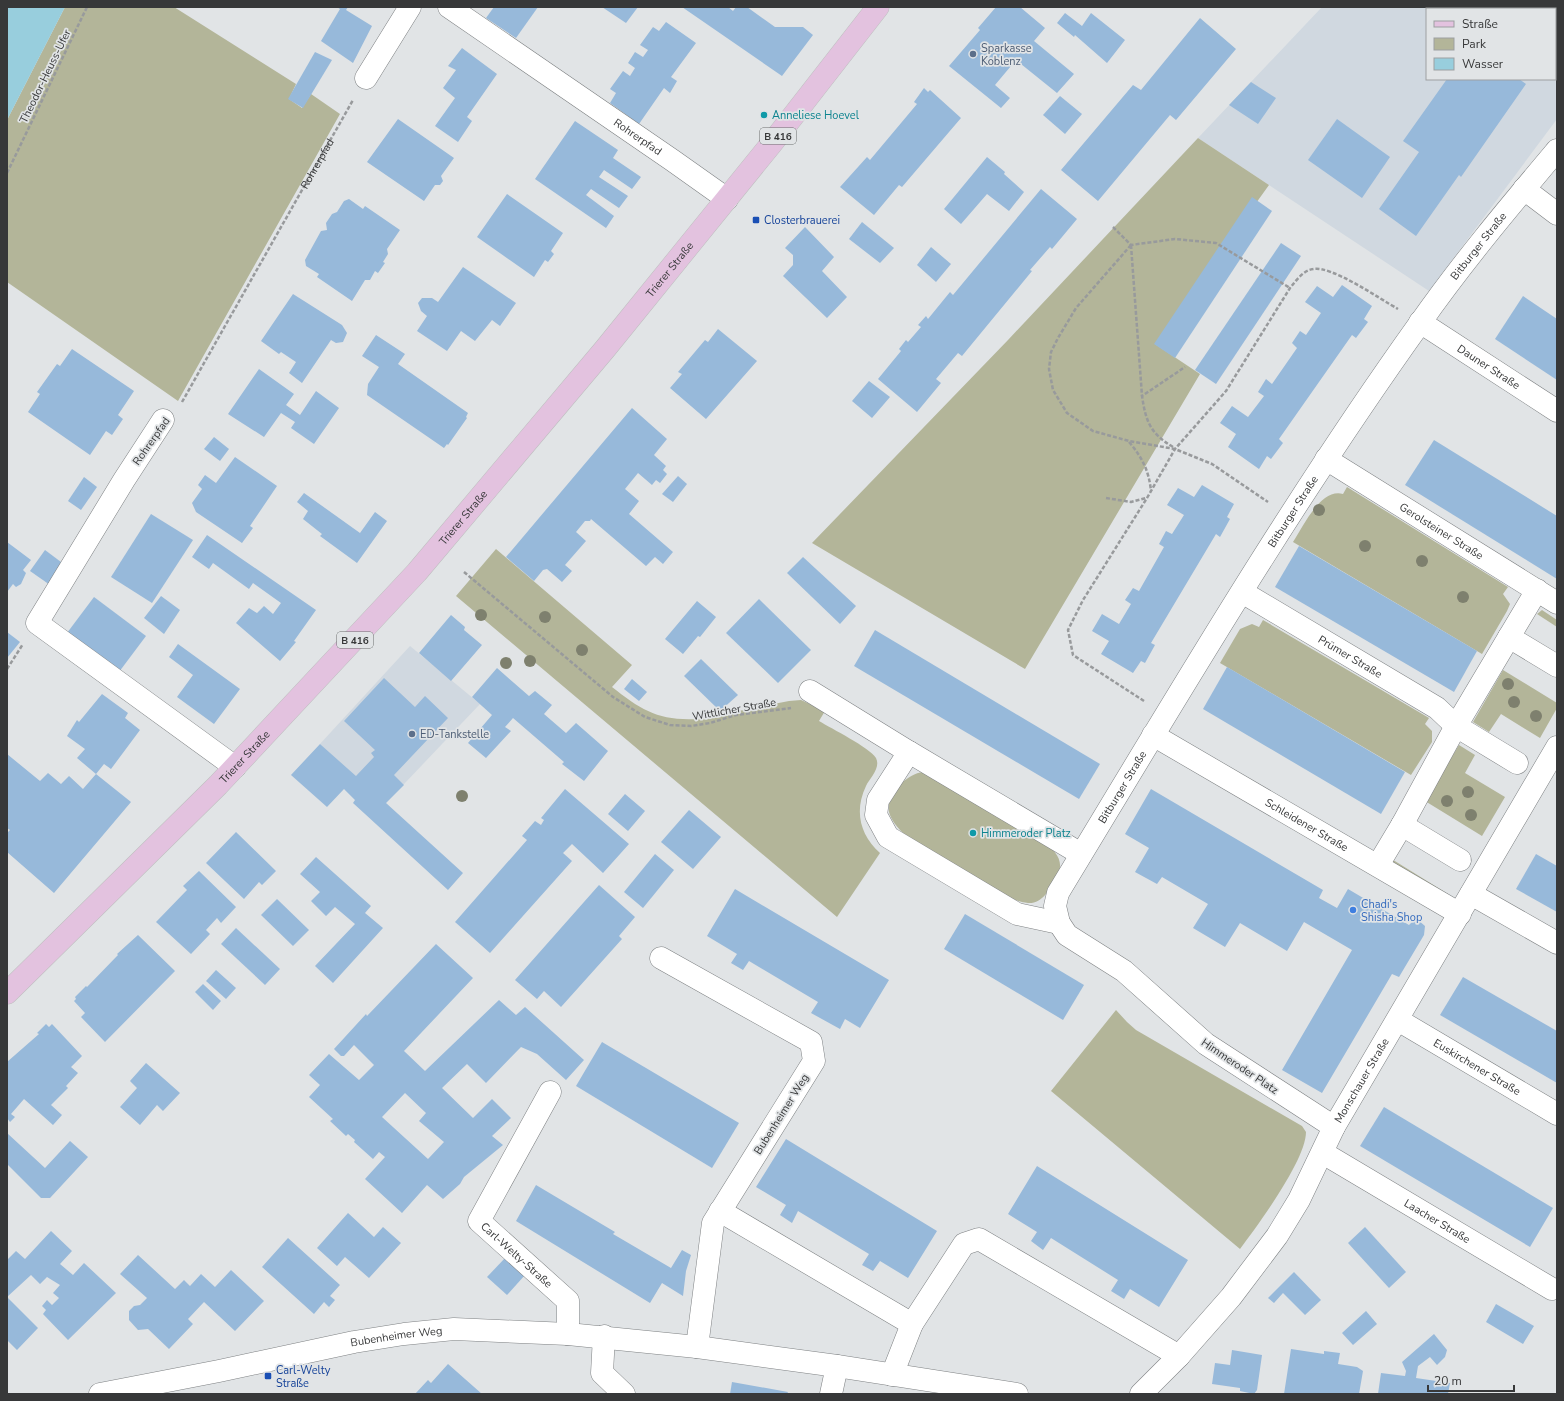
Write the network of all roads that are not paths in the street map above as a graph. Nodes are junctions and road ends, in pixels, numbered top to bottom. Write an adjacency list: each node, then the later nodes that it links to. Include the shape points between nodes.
1 (410, 7): 4 (street)
2 (450, 7): 7 (street, Rohrerpfad)
3 (878, 7): 7 (main road, Trierer Straße / B 416)
4 (366, 78)
5 (1557, 150): 6 (street, Bitburger Straße)
6 (1524, 189): 8 (street); 9 (street, Bitburger Straße)
7 (727, 199): 24 (main road, Trierer Straße / B 416, via 558,407 417,572)
8 (1557, 214)
9 (1420, 322): 10 (street, Dauner Straße); 12 (street, Bitburger Straße)
10 (1557, 411)
11 (163, 420): 24 (street, Rohrerpfad, via 37,623)
12 (1326, 459): 13 (street, Gerolsteiner Straße); 14 (street, Bitburger Straße)
13 (1538, 590): 15 (street, Gerolsteiner Straße); 16 (street)
14 (1242, 592): 19 (street, Prümer Straße, via 1437,708); 20 (street, Bitburger Straße)
15 (1557, 603)
16 (1509, 637): 17 (street); 19 (street)
17 (1550, 661)
18 (804, 699): 22 (street)
19 (1456, 726): 23 (street, Prümer Straße); 26 (street)
20 (1153, 734): 27 (street, Bitburger Straße); 29 (street, Schleidener Straße)
21 (1557, 747): 25 (street, Monschauer Straße)
22 (908, 752): 27 (street); 32 (street, via 878,800 876,815 888,837 1017,914)
23 (1505, 757)
24 (235, 767): 35 (main road, Trierer Straße / B 416)
25 (1551, 774): 30 (street, Monschauer Straße)
26 (1402, 825): 28 (street); 29 (street)
27 (1081, 854): 32 (street, Bitburger Straße, via 1058,893 1055,906)
28 (1460, 860)
29 (1378, 865): 31 (street, Schleidener Straße)
30 (1471, 894): 31 (street, Monschauer Straße); 33 (street)
31 (1460, 914): 36 (street, Monschauer Straße)
32 (1059, 923): 39 (street, Himmeroder Platz, via 1067,935 1124,971 1206,1044)
33 (1557, 943)
34 (661, 958): 41 (street, Bubenheimer Weg, via 811,1042 814,1061)
35 (7, 993)
36 (1398, 1020): 38 (street, Euskirchener Straße); 39 (street, Monschauer Straße)
37 (550, 1092): 44 (street, Carl-Welty-Straße, via 479,1221 568,1301)
38 (1557, 1114)
39 (1334, 1127): 40 (street, Monschauer Straße)
40 (1323, 1153): 42 (street, Laacher Straße); 47 (street, Monschauer Straße, via 1299,1200 1256,1266)
41 (720, 1211): 43 (street); 46 (street, Bubenheimer Weg, via 713,1222)
42 (1552, 1289)
43 (912, 1324): 47 (street, via 964,1244 979,1239); 49 (street)
44 (568, 1334): 45 (street, Bubenheimer Weg); 50 (street, Bubenheimer Weg, via 454,1330 404,1334)
45 (604, 1336): 46 (street, Bubenheimer Weg); 51 (street, via 602,1373)
46 (697, 1347): 48 (street, Bubenheimer Weg)
47 (1179, 1356): 54 (street, Monschauer Straße)
48 (837, 1366): 49 (street, Bubenheimer Weg); 52 (street)
49 (892, 1374): 53 (street, Bubenheimer Weg)
50 (100, 1394)
51 (624, 1394)
52 (830, 1394)
53 (1017, 1394)
54 (1141, 1394)

